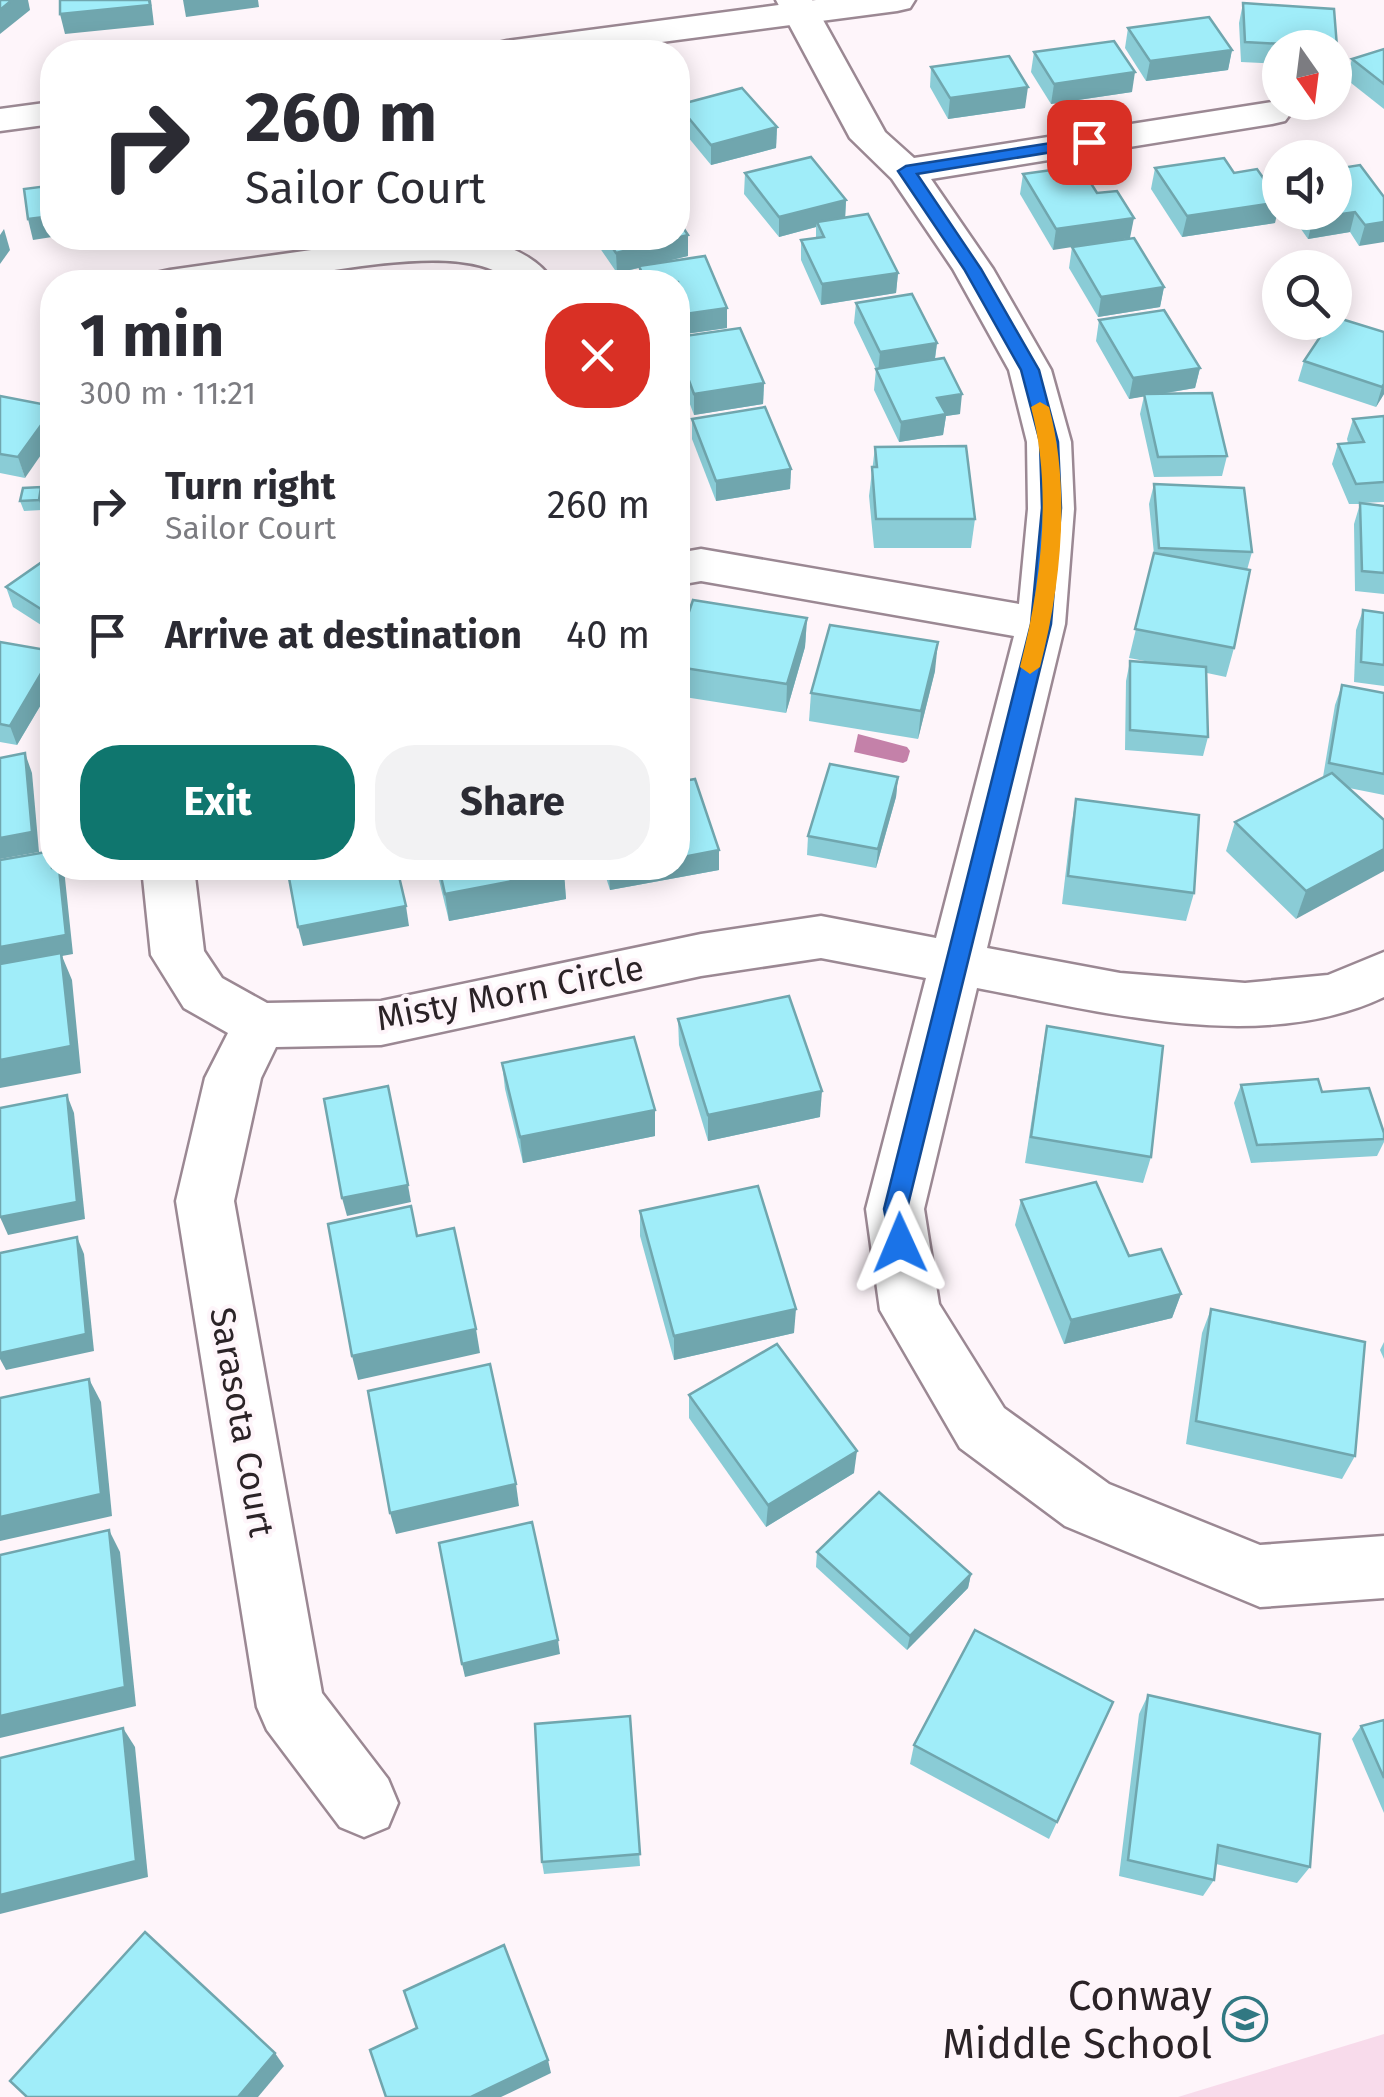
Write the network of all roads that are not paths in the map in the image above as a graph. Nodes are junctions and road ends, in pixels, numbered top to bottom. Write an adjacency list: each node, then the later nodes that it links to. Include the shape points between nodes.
1 (897, 0): 2 (street)
2 (797, 7): 3 (street); 7 (street, via 868,138)
3 (584, 40)
4 (40, 115): 6 (street)
5 (1262, 115): 7 (street)
6 (0, 120)
7 (906, 171): 13 (street, via 973,269 1030,370 1049,442)
8 (396, 250): 10 (street)
9 (470, 250): 11 (street)
10 (255, 270)
11 (521, 270)
12 (690, 567): 13 (street)
13 (1041, 624): 15 (street)
14 (169, 880): 17 (street, via 178,955 203,993)
15 (956, 960): 16 (street, Misty Morn Circle, via 1120,994 1244,1006 1335,996); 17 (street, Misty Morn Circle, via 820,937 700,954 382,1022); 18 (street, via 896,1209 910,1310 982,1428 1086,1505 1260,1576)
16 (1384, 973)
17 (259, 1025): 19 (street, Sarasota Court, via 233,1078 204,1202 291,1707)
18 (1384, 1567)
19 (364, 1803)

